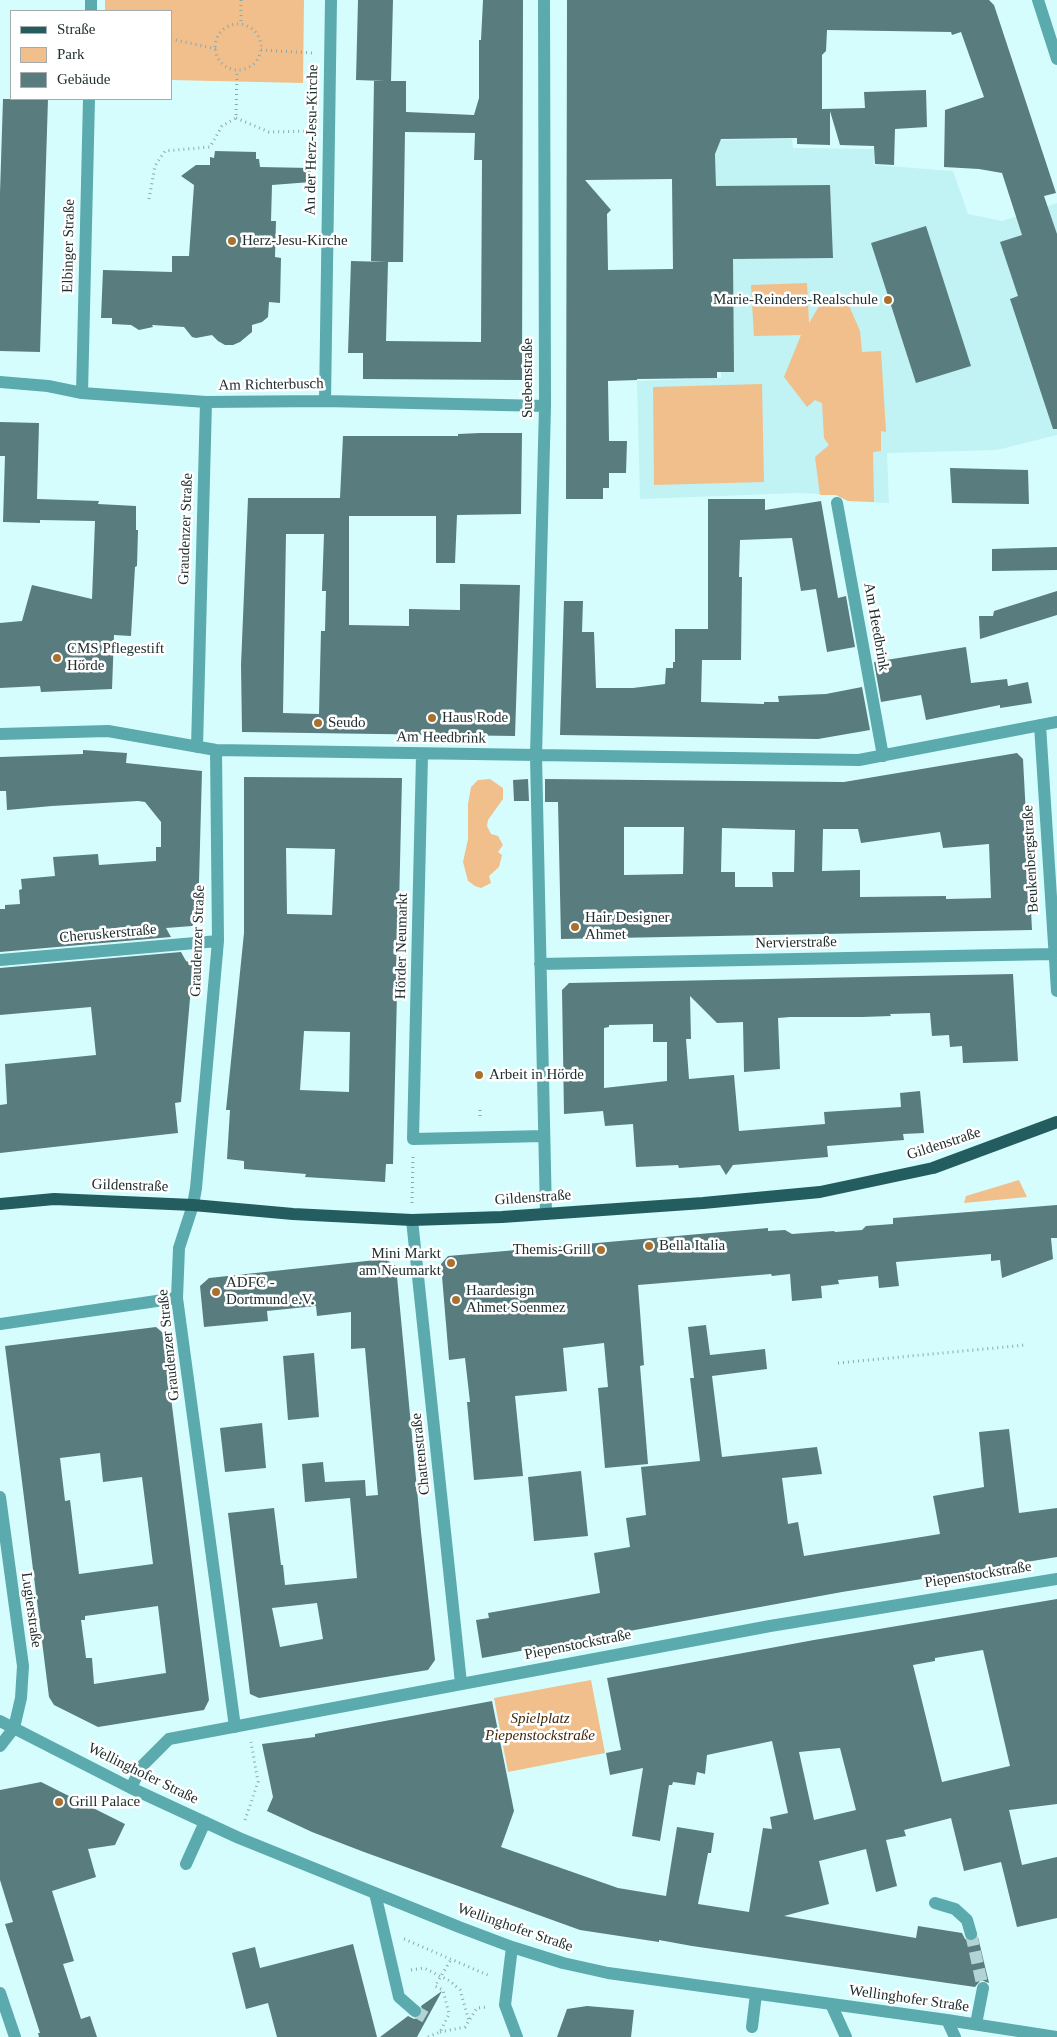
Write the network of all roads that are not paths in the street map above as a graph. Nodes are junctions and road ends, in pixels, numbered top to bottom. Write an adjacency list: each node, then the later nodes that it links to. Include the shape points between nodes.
1 (330, 0): 8 (street, An der Herz-Jesu-Kirche)
2 (544, 0): 10 (street, Suebenstraße)
3 (1038, 0): 4 (street)
4 (1057, 59)
5 (89, 100): 7 (street, Elbinger Straße)
6 (0, 382): 7 (street, Am Richterbusch)
7 (82, 393): 9 (street, Am Richterbusch)
8 (325, 401): 9 (street, Am Richterbusch); 10 (street, Am Richterbusch)
9 (206, 402): 15 (street, Graudenzer Straße)
10 (544, 406): 18 (street, Suebenstraße)
11 (837, 504): 19 (street, Am Heedbrink)
12 (1057, 722): 13 (street, Am Heedbrink)
13 (1040, 725): 19 (street, Am Heedbrink); 21 (street, Beukenbergstraße)
14 (0, 734): 15 (street, Am Heedbrink, via 108,731)
15 (197, 747): 16 (street, Am Heedbrink)
16 (216, 750): 17 (street, Am Heedbrink); 20 (street, Graudenzer Straße)
17 (422, 755): 18 (street, Am Heedbrink); 26 (street, Hörder Neumarkt, via 413,1139)
18 (536, 756): 19 (street, Am Heedbrink, via 859,760); 23 (street)
19 (883, 756)
20 (218, 941): 22 (street, Cheruskerstraße); 28 (street, Graudenzer Straße)
21 (1053, 954): 23 (street, Nervierstraße); 24 (street, Beukenbergstraße)
22 (0, 960)
23 (540, 964): 26 (street)
24 (1057, 991)
25 (1057, 1122): 29 (main road, Gildenstraße, via 933,1168 820,1192 703,1204)
26 (544, 1136): 29 (street)
27 (0, 1204): 28 (main road, Gildenstraße, via 54,1199)
28 (193, 1205): 30 (main road, Gildenstraße); 31 (street, Graudenzer Straße, via 179,1248)
29 (546, 1214): 30 (main road, Gildenstraße)
30 (412, 1220): 35 (street, Chattenstraße)
31 (177, 1298): 32 (street); 37 (street, Graudenzer Straße)
32 (0, 1324)
33 (0, 1497): 38 (street, Lugierstraße, via 23,1666 21,1698)
34 (1057, 1579): 35 (street, Piepenstockstraße, via 770,1626)
35 (461, 1684): 37 (street, Piepenstockstraße)
36 (0, 1721): 38 (street, Wellinghofer Straße)
37 (235, 1726): 40 (street, Piepenstockstraße, via 169,1739 141,1767)
38 (14, 1728): 39 (street); 40 (street, Wellinghofer Straße)
39 (0, 1746)
40 (131, 1788): 41 (street, Wellinghofer Straße)
41 (205, 1822): 42 (street); 43 (street, Wellinghofer Straße)
42 (186, 1864)
43 (375, 1894): 46 (street, Wellinghofer Straße); 51 (street, via 399,1997)
44 (935, 1902): 45 (street, via 956,1909 967,1920)
45 (971, 1934)
46 (512, 1947): 49 (street, Wellinghofer Straße, via 608,1973); 56 (street, via 506,2005)
47 (984, 1988): 53 (street)
48 (0, 1993): 55 (street)
49 (756, 1994): 50 (street, Wellinghofer Straße); 54 (street)
50 (831, 2004): 52 (street, Wellinghofer Straße); 57 (street)
51 (414, 2011)
52 (947, 2020): 53 (street, Wellinghofer Straße); 58 (street)
53 (976, 2024): 59 (street, Wellinghofer Straße)
54 (752, 2027)
55 (15, 2037)
56 (517, 2037)
57 (846, 2037)
58 (955, 2037)
59 (1057, 2037)

